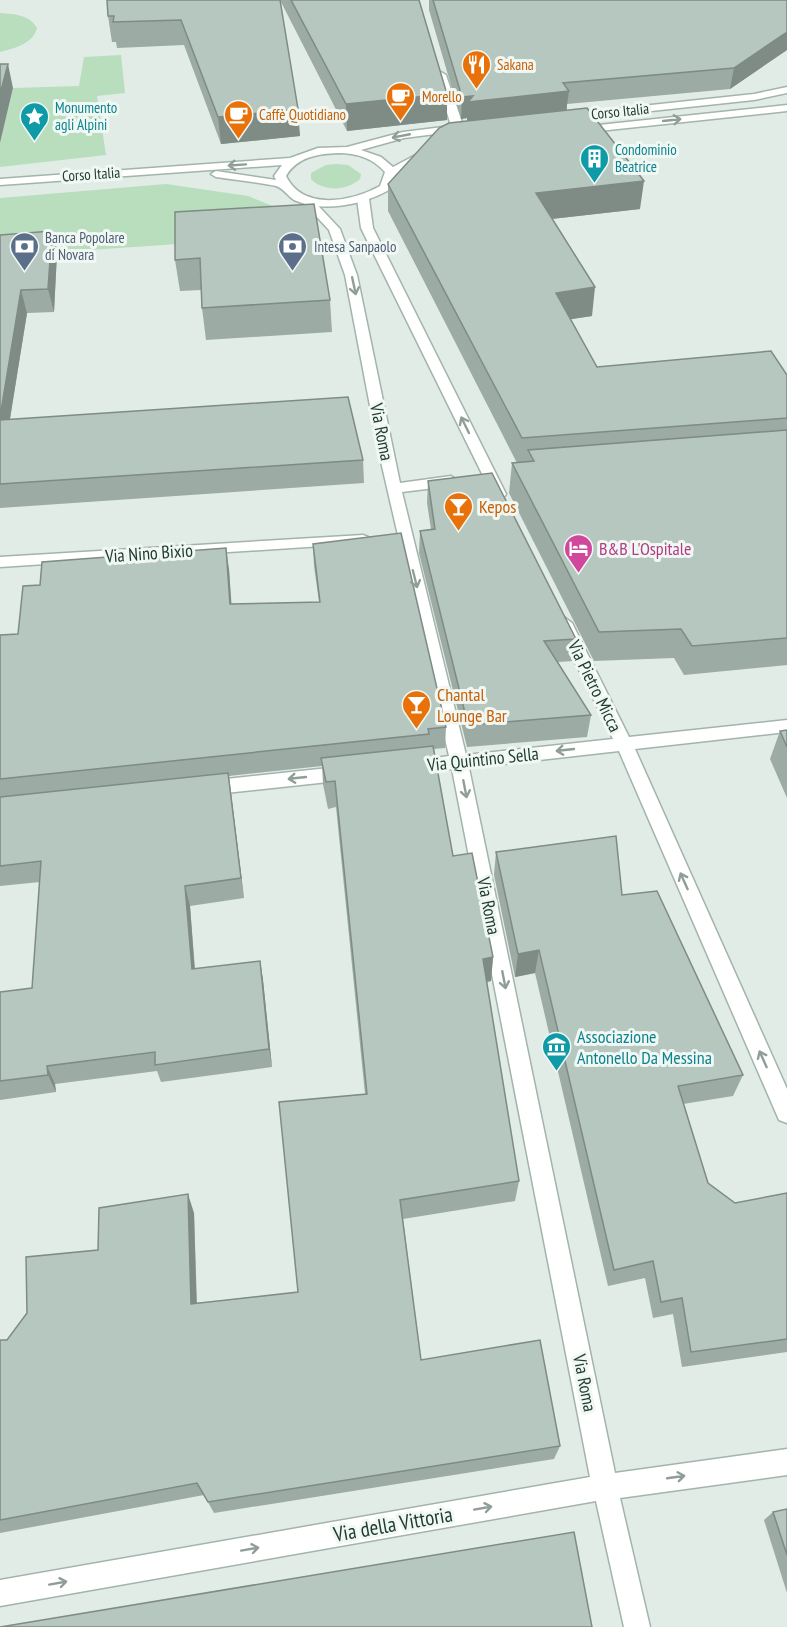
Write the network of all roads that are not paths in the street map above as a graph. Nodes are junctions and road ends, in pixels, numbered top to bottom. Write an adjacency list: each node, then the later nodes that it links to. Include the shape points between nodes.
1 (439, 68): 7 (street)
2 (787, 83): 3 (street)
3 (787, 90): 5 (street, Corso Italia, via 754,97)
4 (787, 108): 8 (street, Corso Italia, one-way to 4)
5 (552, 118)
6 (469, 127): 7 (street)
7 (457, 128): 10 (street, one-way to 10, via 403,135)
8 (570, 131)
9 (437, 148): 13 (street)
10 (346, 150): 11 (street, Corso Italia, via 317,152); 13 (street, via 376,158)
11 (292, 161): 12 (street, Corso Italia, one-way to 12); 15 (street, via 280,176)
12 (182, 168): 14 (street, Corso Italia); 15 (street, Corso Italia)
13 (391, 172): 16 (street, via 385,188)
14 (0, 182)
15 (282, 184): 17 (street, Via Roma)
16 (363, 199): 17 (street, via 334,203); 18 (street, one-way to 16, via 367,228)
17 (306, 200): 19 (street, Via Roma, one-way to 19, via 334,230 351,275)
18 (486, 478): 19 (street); 20 (street)
19 (394, 488): 21 (street, Via Roma)
20 (508, 512)
21 (389, 538): 22 (street, Via Nino Bixio); 26 (street, Via Roma, one-way to 26)
22 (0, 562)
23 (556, 607): 25 (street, Via Pietro Micca)
24 (787, 726): 25 (street, Via Quintino Sella)
25 (624, 743): 26 (street, Via Quintino Sella, one-way to 26); 30 (street, Via Pietro Micca, one-way to 25)
26 (459, 762): 27 (street, Via Quintino Sella); 32 (street, Via Roma, one-way to 32)
27 (400, 768)
28 (365, 771): 29 (street, one-way to 29)
29 (188, 789)
30 (787, 1113)
31 (787, 1462): 32 (street, Via della Vittoria, one-way to 31)
32 (605, 1487): 33 (street, Via della Vittoria, one-way to 32); 34 (street, Via Roma)
33 (0, 1593)
34 (637, 1627)

